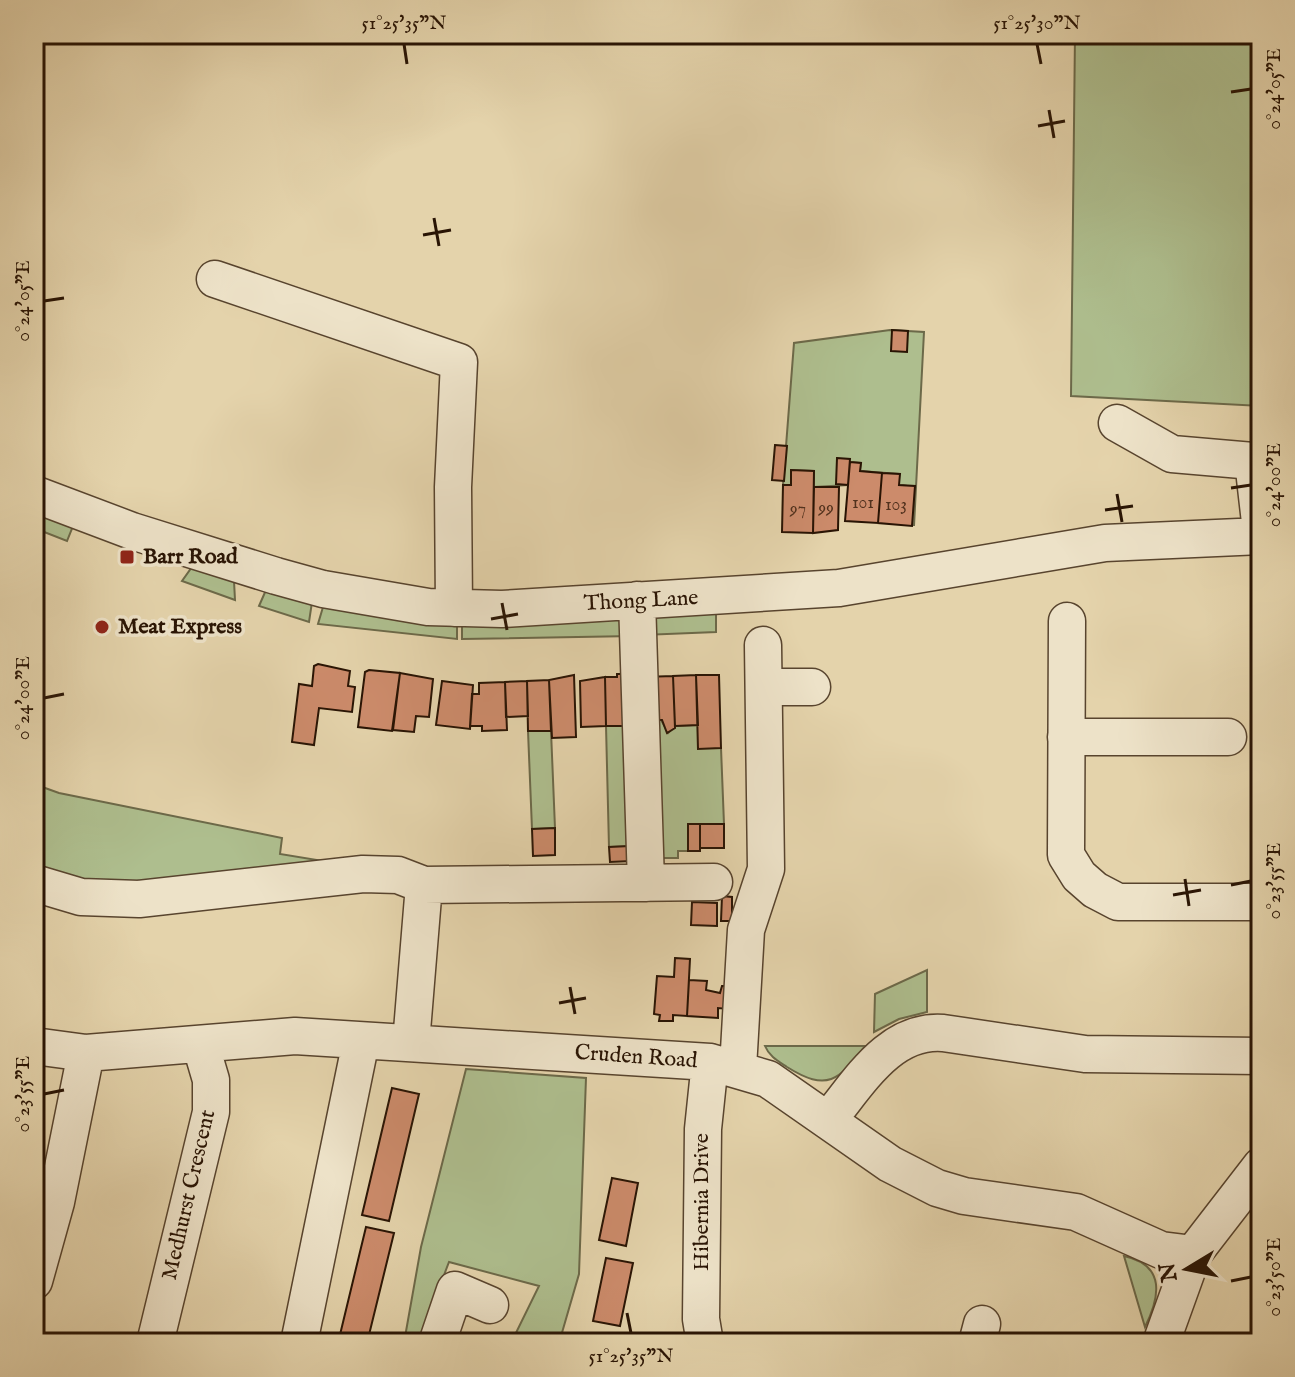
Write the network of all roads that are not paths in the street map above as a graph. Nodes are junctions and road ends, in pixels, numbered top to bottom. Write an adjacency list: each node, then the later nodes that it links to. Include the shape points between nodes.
1 (215, 279): 6 (street, via 459,362)
2 (1117, 423): 4 (street, via 1172,454 1253,461)
3 (34, 494): 6 (street, Thong Lane, via 132,531 323,589)
4 (1261, 534): 5 (street, Thong Lane, via 1105,543 839,588)
5 (637, 600): 6 (street, Thong Lane); 15 (street)
6 (454, 608)
7 (1067, 621): 11 (street)
8 (763, 645): 9 (street, Hibernia Drive)
9 (764, 687): 10 (street); 24 (street, Hibernia Drive, via 766,869 746,930)
10 (812, 687)
11 (1066, 737): 12 (street); 17 (street, via 1066,855 1095,890 1118,902)
12 (1228, 737)
13 (714, 882): 15 (street)
14 (34, 883): 16 (street, via 81,897 139,899 363,874 398,875)
15 (646, 883): 16 (street)
16 (424, 885): 19 (street)
17 (1261, 902)
18 (361, 1041): 19 (street, Cruden Road); 21 (street, Cruden Road, via 295,1036); 31 (street)
19 (411, 1043): 24 (street, Cruden Road)
20 (34, 1046): 22 (street, Cruden Road)
21 (201, 1046): 22 (street, Cruden Road); 30 (street, Medhurst Crescent, via 211,1080 211,1112)
22 (86, 1053): 28 (street)
23 (1261, 1056): 25 (street, via 1085,1054 921,1033 887,1052)
24 (724, 1065): 25 (street, Cruden Road, via 790,1092); 33 (street, Hibernia Drive, via 703,1129)
25 (828, 1120): 27 (street, Cruden Road, via 890,1164 937,1188 1076,1212 1161,1250)
26 (1261, 1166): 27 (street)
27 (1193, 1254): 34 (street)
28 (34, 1281)
29 (490, 1305): 32 (street, via 455,1290)
30 (155, 1343)
31 (299, 1343)
32 (437, 1343)
33 (705, 1343)
34 (1161, 1343)

